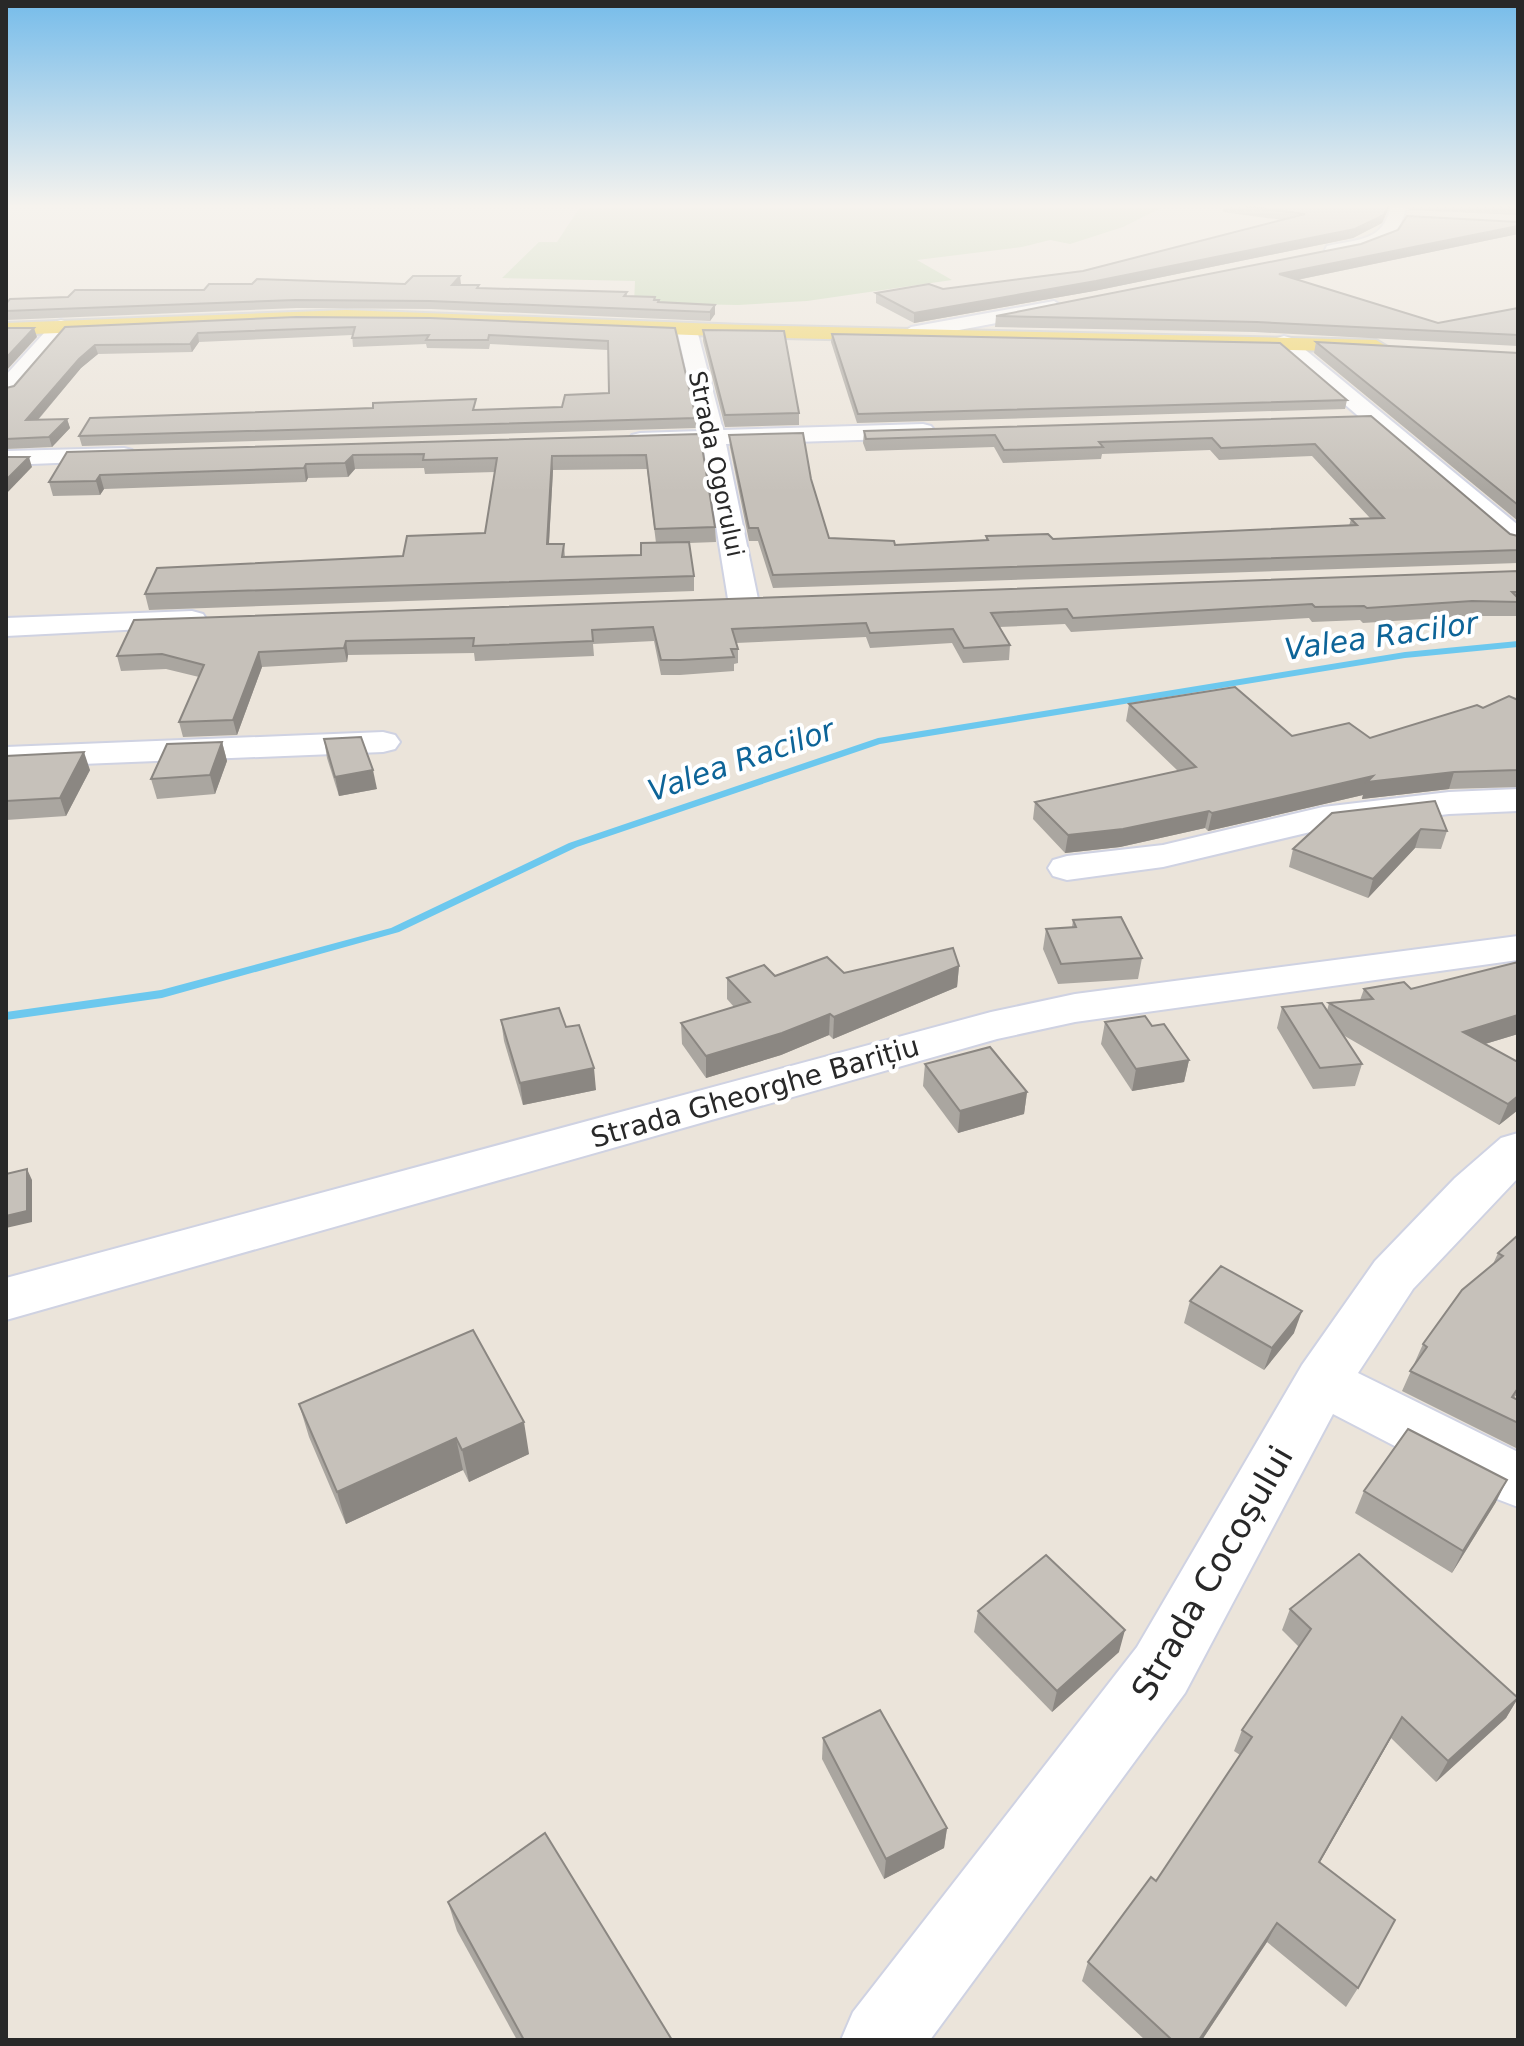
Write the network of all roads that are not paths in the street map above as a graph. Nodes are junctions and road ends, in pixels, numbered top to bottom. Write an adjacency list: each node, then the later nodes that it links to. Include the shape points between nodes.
1 (1068, 305): 5 (street)
2 (61, 326): 3 (main road); 4 (main road, via 346,316); 8 (street)
3 (6, 329)
4 (687, 330): 5 (main road); 12 (street, Strada Ogorului)
5 (911, 333): 6 (main road)
6 (1284, 342): 7 (main road); 9 (street)
7 (1398, 348)
8 (6, 388)
9 (1373, 418): 10 (street); 16 (street)
10 (1341, 419)
11 (949, 430): 12 (street)
12 (713, 437): 13 (street); 18 (street, Strada Ogorului)
13 (618, 440)
14 (144, 454): 15 (street)
15 (6, 458)
16 (1518, 539)
17 (775, 598): 18 (street)
18 (743, 599): 19 (street)
19 (713, 600)
20 (222, 619): 21 (street)
21 (6, 627)
22 (383, 742): 23 (street)
23 (6, 757)
24 (1518, 800): 25 (street, via 1323,818 1163,856)
25 (1067, 868)
26 (1518, 948): 28 (street, Strada Gheorghe Barițiu, via 1075,1008 991,1026)
27 (1518, 1150): 29 (street, Strada Cocoșului, via 1394,1275)
28 (6, 1299)
29 (1322, 1381): 30 (street); 31 (street, Strada Cocoșului, via 1161,1670)
30 (1518, 1481)
31 (881, 2040)

